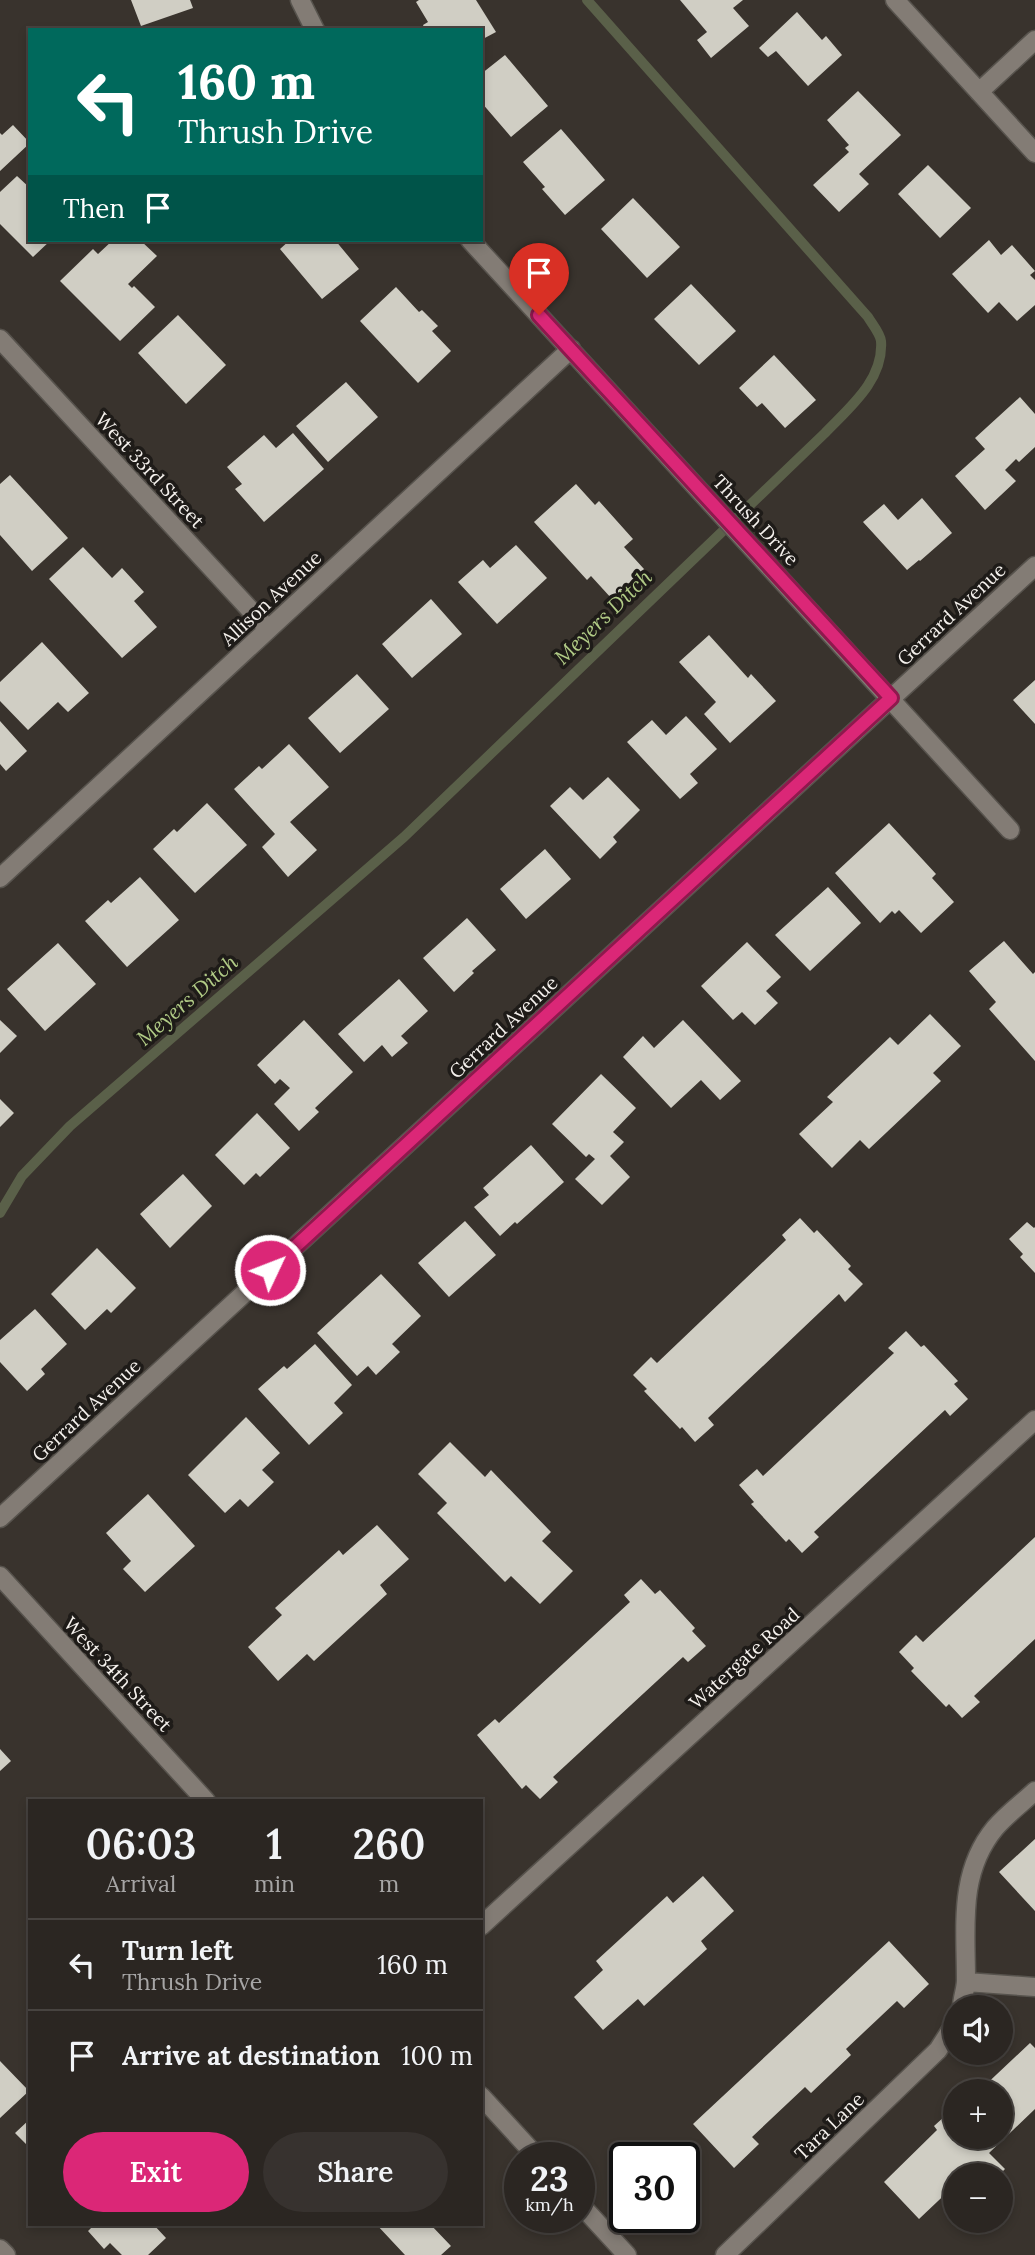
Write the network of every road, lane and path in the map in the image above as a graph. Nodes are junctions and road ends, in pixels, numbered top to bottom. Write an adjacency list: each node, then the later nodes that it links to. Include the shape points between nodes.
1 (300, 0): 3 (street)
2 (895, 0): 5 (street)
3 (314, 28)
4 (1035, 40): 5 (street)
5 (979, 92): 6 (street)
6 (1035, 153)
7 (472, 242): 9 (street, Thrush Drive)
8 (0, 339): 11 (street, West 33rd Street)
9 (570, 349): 11 (street, Allison Avenue); 12 (street, Thrush Drive)
10 (1035, 566): 12 (street, Gerrard Avenue)
11 (268, 629): 14 (street, Allison Avenue)
12 (891, 698): 13 (street, Thrush Drive); 16 (street, Gerrard Avenue)
13 (1010, 830)
14 (0, 878)
15 (1035, 1420): 20 (street, Watergate Road)
16 (0, 1518)
17 (0, 1576): 19 (street, West 34th Street)
18 (1035, 1791): 21 (street, via 997,1825 971,1871 964,1913)
19 (204, 1799)
20 (483, 1924)
21 (966, 1982): 22 (street); 23 (street)
22 (1035, 1986)
23 (964, 1995)
24 (943, 2041): 31 (street, Tara Lane)
25 (483, 2098): 26 (street)
26 (523, 2142)
27 (595, 2220): 30 (street)
28 (0, 2249): 29 (street)
29 (6, 2255)
30 (627, 2255)
31 (725, 2255)

